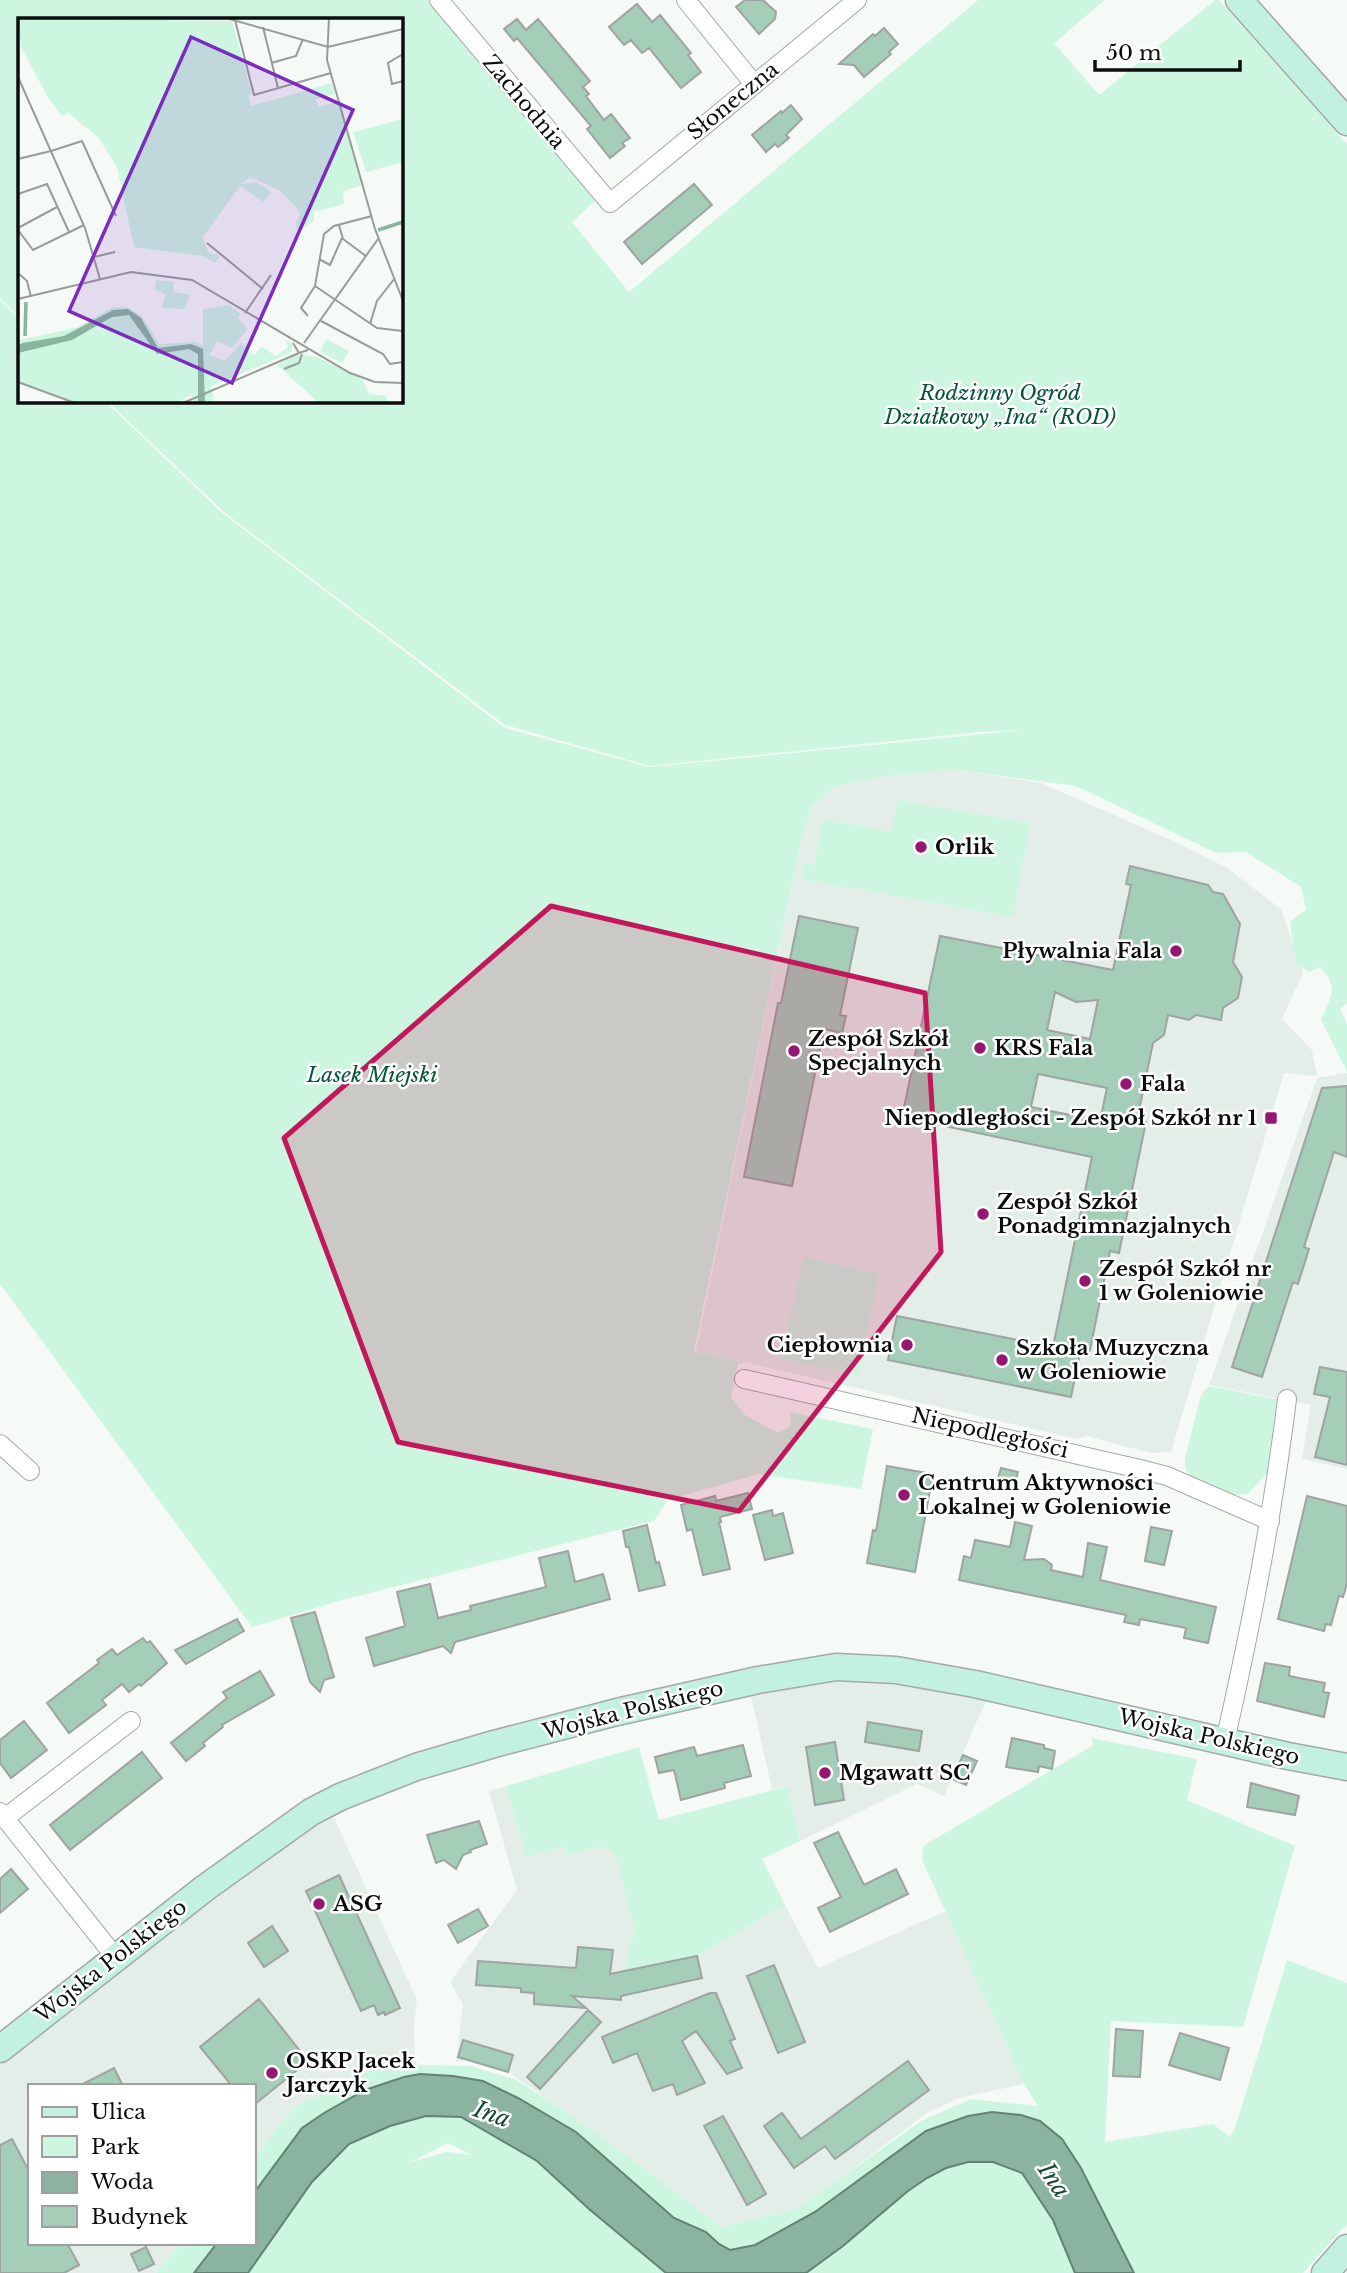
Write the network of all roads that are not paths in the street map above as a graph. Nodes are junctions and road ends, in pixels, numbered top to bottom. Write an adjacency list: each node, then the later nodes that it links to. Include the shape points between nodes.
1 (439, 0): 7 (street, Zachodnia)
2 (686, 0): 5 (street)
3 (857, 0): 5 (street, Słoneczna)
4 (1239, 0): 6 (street)
5 (754, 84): 7 (street, Słoneczna)
6 (1347, 122)
7 (610, 203)
8 (744, 1379): 12 (street, Niepodległości, via 1154,1472)
9 (1287, 1399): 12 (street)
10 (0, 1444): 11 (street)
11 (30, 1471)
12 (1270, 1521): 14 (street)
13 (131, 1721): 16 (street)
14 (1225, 1741): 15 (street, Wojska Polskiego); 17 (street, Wojska Polskiego, via 896,1670 836,1667 784,1675 531,1734 377,1780 311,1812)
15 (1347, 1767)
16 (3, 1815): 17 (street)
17 (116, 1958): 18 (street, Wojska Polskiego)
18 (0, 2049)
19 (1347, 2248): 20 (street)
20 (1325, 2273)

